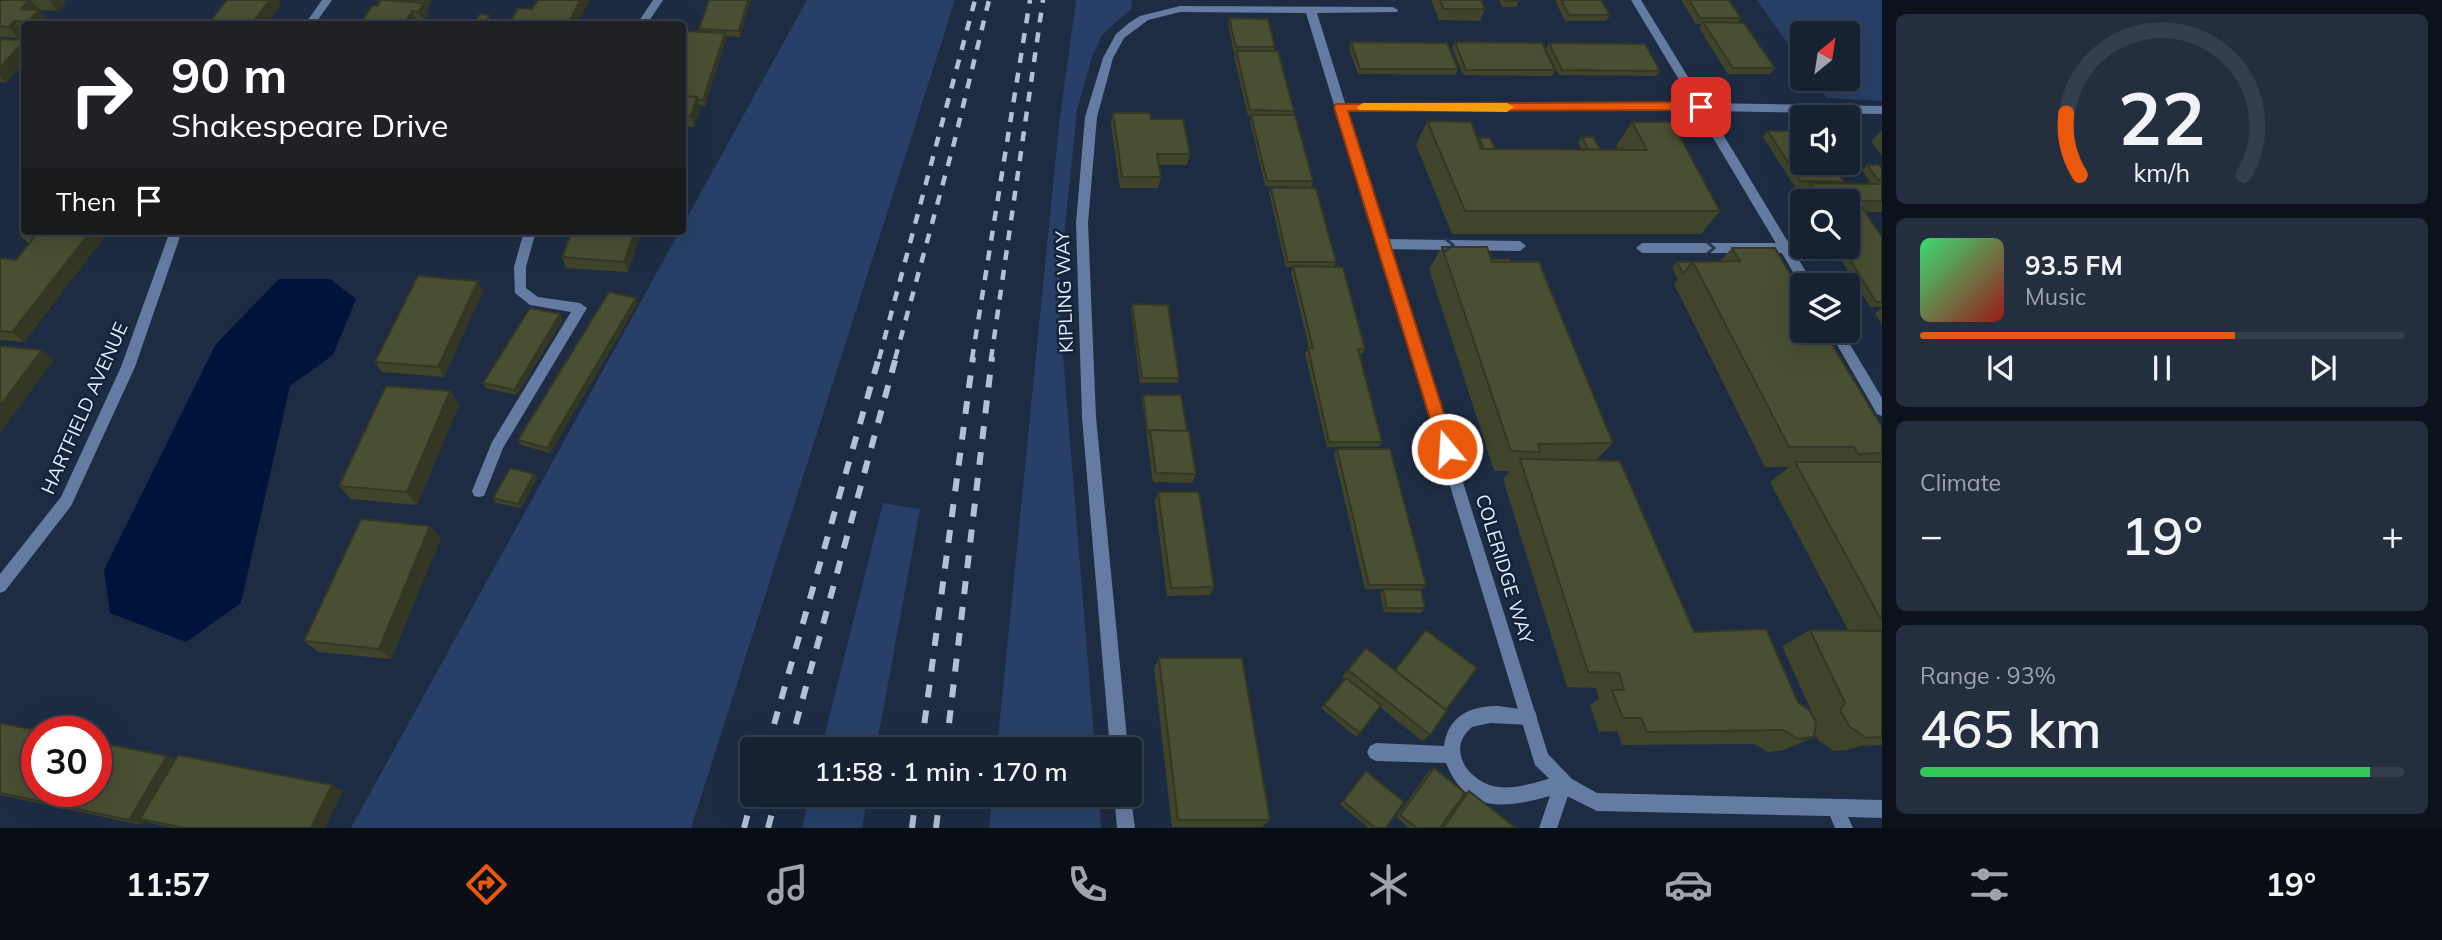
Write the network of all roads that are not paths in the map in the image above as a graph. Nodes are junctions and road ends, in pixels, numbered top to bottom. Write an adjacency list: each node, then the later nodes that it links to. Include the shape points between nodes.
1 (327, 0): 6 (street)
2 (658, 0): 7 (street)
3 (1636, 0): 9 (street)
4 (1393, 10): 5 (street, KIPLING WAY)
5 (1311, 11): 8 (street, COLERIDGE WAY); 23 (street, KIPLING WAY, via 1180,9 1144,18 1112,47 1091,117 1082,223 1089,417)
6 (312, 21)
7 (644, 21)
8 (1340, 107): 9 (street); 13 (street, COLERIDGE WAY)
9 (1701, 107): 10 (street); 16 (street)
10 (1882, 110)
11 (175, 235): 21 (street, HARTFIELD AVENUE, via 128,367 66,500)
12 (529, 235): 20 (street, via 520,267 520,290 536,301 580,308 497,446)
13 (1381, 244): 14 (street, one-way to 14); 22 (street, COLERIDGE WAY)
14 (1520, 246)
15 (1642, 248): 16 (street, one-way to 16)
16 (1786, 248): 17 (street)
17 (1801, 273)
18 (1842, 343): 19 (street)
19 (1882, 410)
20 (479, 491)
21 (0, 586)
22 (1529, 717): 25 (street, via 1467,719 1456,731); 26 (street, COLERIDGE WAY, via 1541,759)
23 (1118, 737)
24 (1376, 752): 25 (street)
25 (1451, 755): 26 (street, via 1454,768 1473,787 1499,797)
26 (1563, 784): 29 (street, COLERIDGE WAY, via 1597,802); 31 (street)
27 (1124, 807): 30 (street)
28 (1882, 809): 29 (street, COLERIDGE WAY)
29 (1836, 810): 32 (street)
30 (1126, 828)
31 (1548, 828)
32 (1844, 828)

